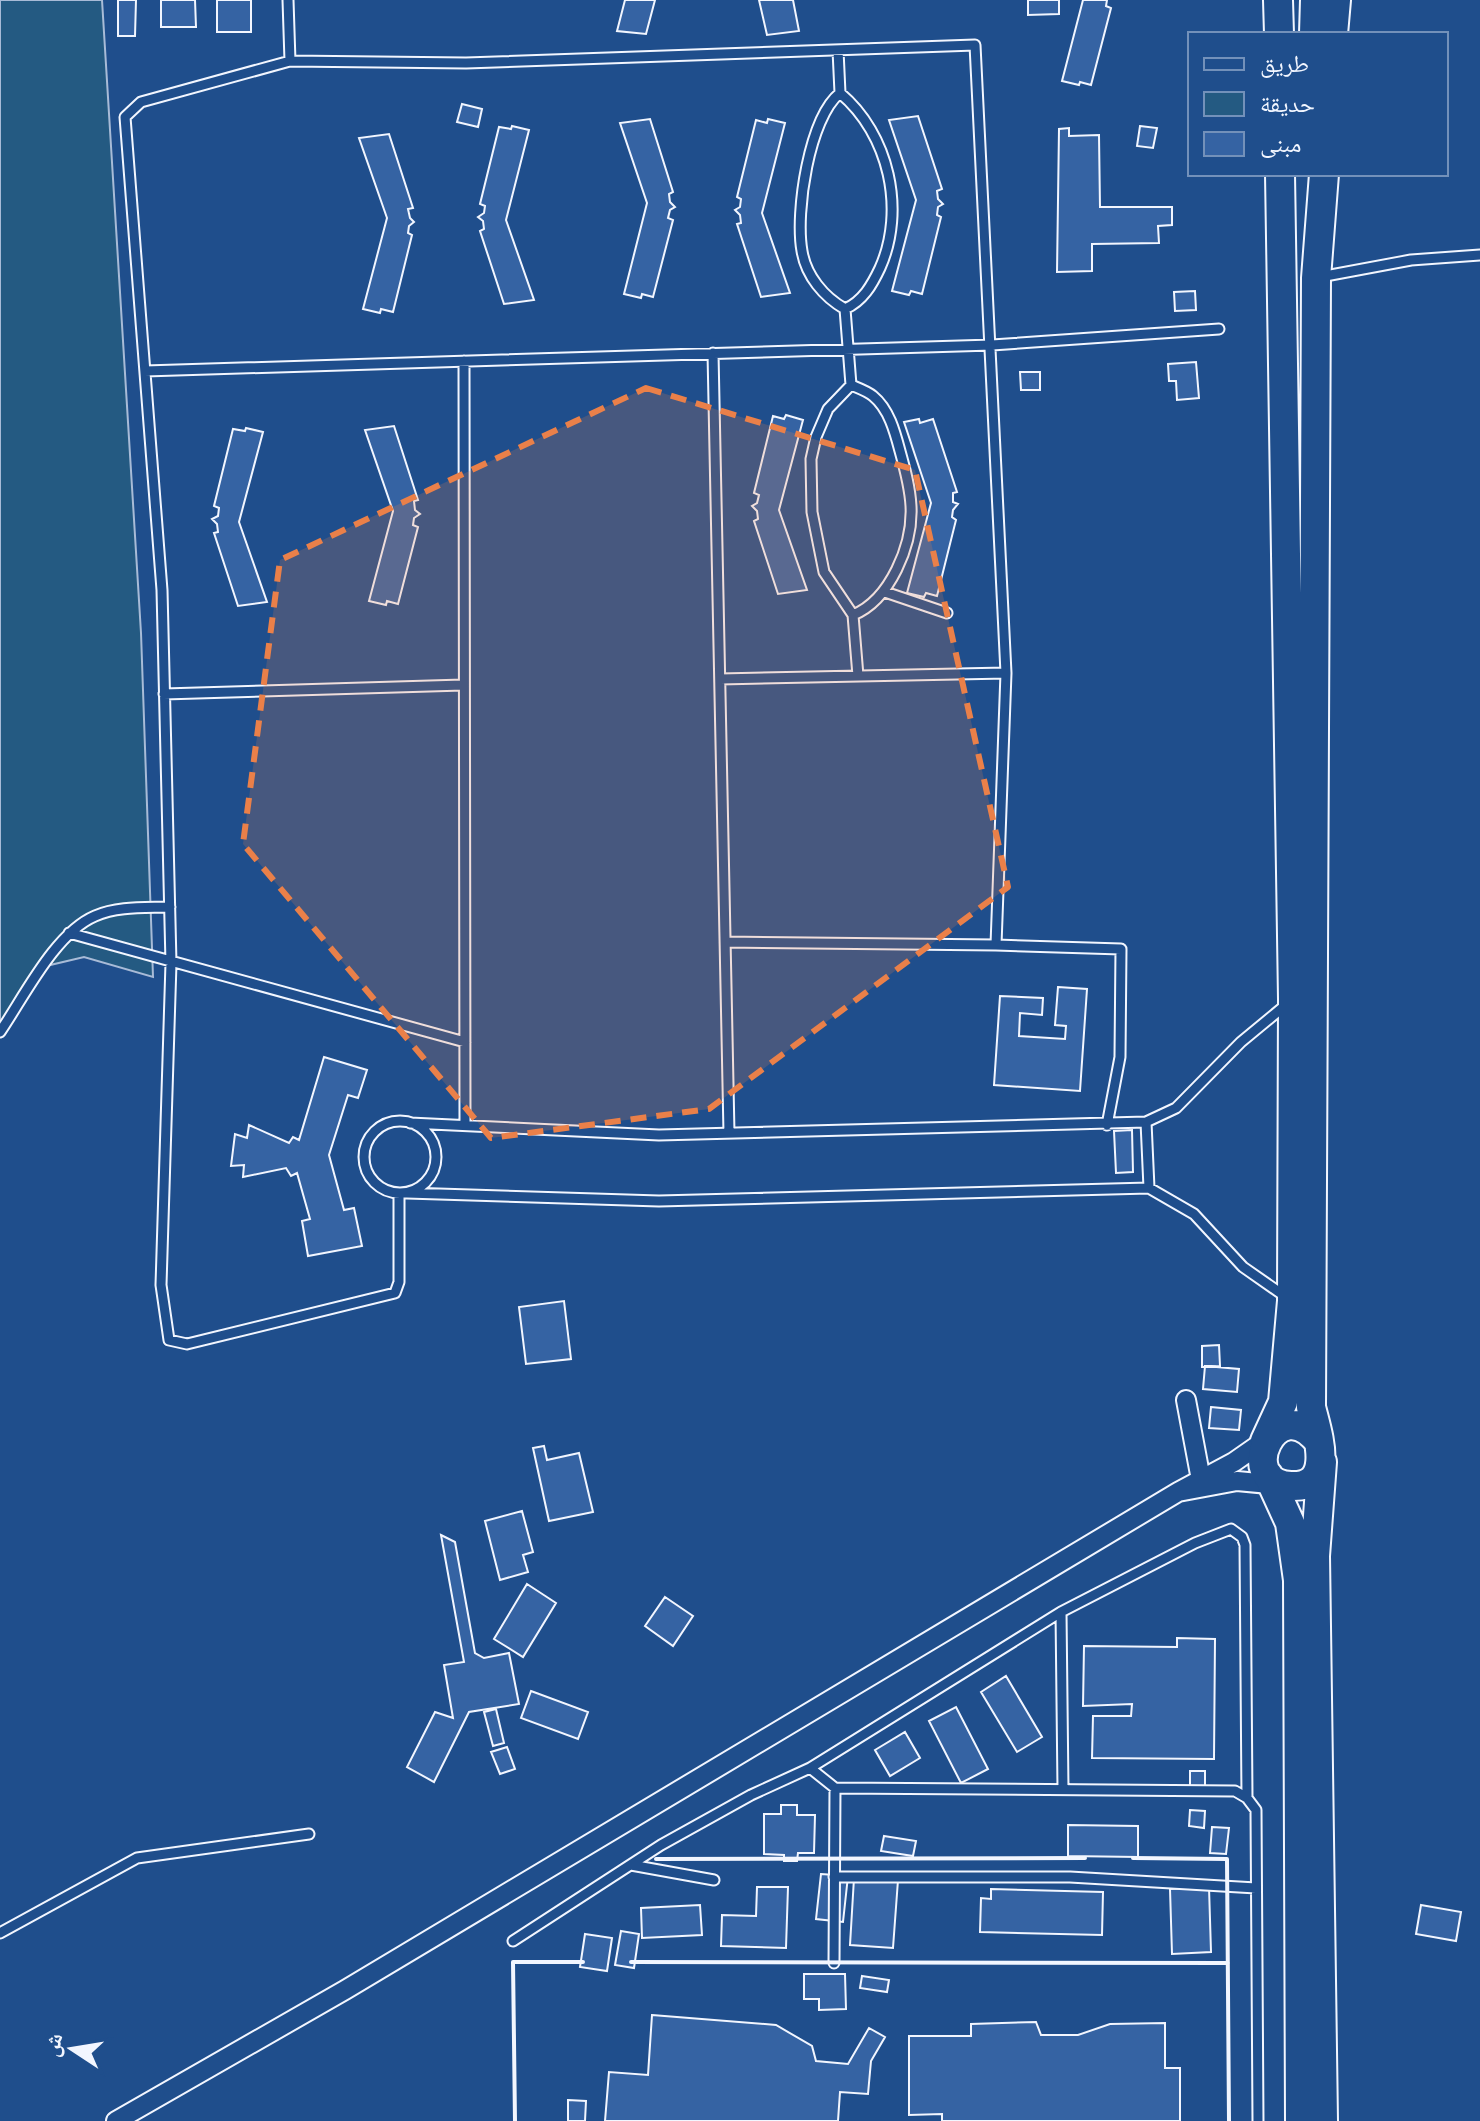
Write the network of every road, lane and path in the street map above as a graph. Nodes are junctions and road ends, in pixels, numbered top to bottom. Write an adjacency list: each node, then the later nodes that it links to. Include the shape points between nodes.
1 (288, 0): 11 (lane)
2 (1278, 0): 6 (main road)
3 (1302, 0): 7 (main road)
4 (1315, 0): 8 (main road)
5 (1336, 0): 9 (main road)
6 (1279, 32)
7 (1300, 32)
8 (1314, 32)
9 (1333, 32)
10 (838, 50): 11 (lane, via 466,63); 12 (lane); 22 (lane, via 975,45)
11 (290, 61): 26 (lane, via 141,102 125,117)
12 (840, 93): 20 (lane, via 828,103 814,132 800,228 808,270 830,300); 20 (lane, via 865,115 875,135 894,220 891,243 872,285)
13 (1280, 176): 19 (main road)
14 (1294, 176): 19 (main road)
15 (1309, 176): 18 (main road)
16 (1324, 176): 18 (main road)
17 (1480, 255): 18 (lane, via 1411,260)
18 (1316, 278): 54 (main road, via 1311,1407)
19 (1281, 294): 41 (main road)
20 (845, 309): 23 (lane)
21 (1219, 329): 22 (lane)
22 (992, 345): 23 (lane); 31 (lane)
23 (848, 349): 24 (lane); 27 (lane)
24 (713, 353): 25 (lane); 33 (lane)
25 (464, 361): 26 (lane); 34 (lane)
26 (145, 371): 35 (lane, via 162,590)
27 (851, 385): 28 (lane, via 872,394 886,411 907,477 911,509 906,542); 30 (lane, via 828,409 816,437 811,485 824,572)
28 (885, 592): 29 (lane); 30 (lane)
29 (947, 613)
30 (853, 615): 32 (lane)
31 (1006, 673): 32 (lane); 39 (lane)
32 (858, 676): 33 (lane)
33 (720, 679): 38 (lane)
34 (463, 685): 35 (lane); 43 (lane)
35 (164, 694): 36 (lane)
36 (170, 907): 37 (lane, via 119,909 95,916); 40 (lane)
37 (69, 933): 40 (lane); 42 (lane)
38 (725, 942): 39 (lane); 48 (lane)
39 (996, 945): 47 (lane, via 1121,949 1120,1057)
40 (171, 963): 43 (lane); 50 (lane, via 161,1285 169,1340 187,1344 395,1293)
41 (1293, 999): 44 (lane, via 1176,1108); 51 (main road)
42 (0, 1032)
43 (465, 1042): 46 (lane)
44 (1146, 1122): 47 (lane); 49 (lane)
45 (410, 1123): 46 (lane); 50 (lane, via 429,1136 436,1159 427,1181); 50 (lane, via 388,1123 366,1147 366,1170 372,1179)
46 (465, 1125): 48 (lane, via 659,1135)
47 (1107, 1125): 48 (lane)
48 (729, 1133)
49 (1149, 1188): 50 (lane, via 659,1201); 51 (lane, via 1194,1214 1243,1267)
50 (403, 1193)
51 (1292, 1301): 53 (main road, via 1283,1402)
52 (1186, 1400): 56 (street)
53 (1266, 1441): 54 (main road, via 1295,1426 1305,1429); 55 (main road, via 1263,1466); 56 (street)
54 (1320, 1452): 55 (main road, via 1313,1479 1294,1487); 73 (main road, via 1315,1556)
55 (1275, 1482): 56 (street); 72 (main road, via 1290,1523 1298,1580)
56 (1201, 1483): 70 (street)
57 (1061, 1612): 58 (lane); 60 (lane); 61 (lane, via 1195,1543 1236,1531 1245,1545)
58 (810, 1768): 59 (lane); 63 (lane, via 751,1795)
59 (835, 1788): 60 (lane); 64 (lane)
60 (1063, 1789): 61 (lane, via 1235,1791)
61 (1247, 1798): 66 (lane, via 1256,1810)
62 (309, 1834): 67 (lane, via 137,1858)
63 (631, 1865): 65 (lane); 68 (lane)
64 (834, 1877): 66 (lane, via 1070,1877); 69 (lane)
65 (714, 1880)
66 (1256, 1888): 71 (lane)
67 (0, 1933)
68 (513, 1941)
69 (834, 1963)
70 (116, 2121)
71 (1258, 2121)
72 (1300, 2121)
73 (1323, 2121)

